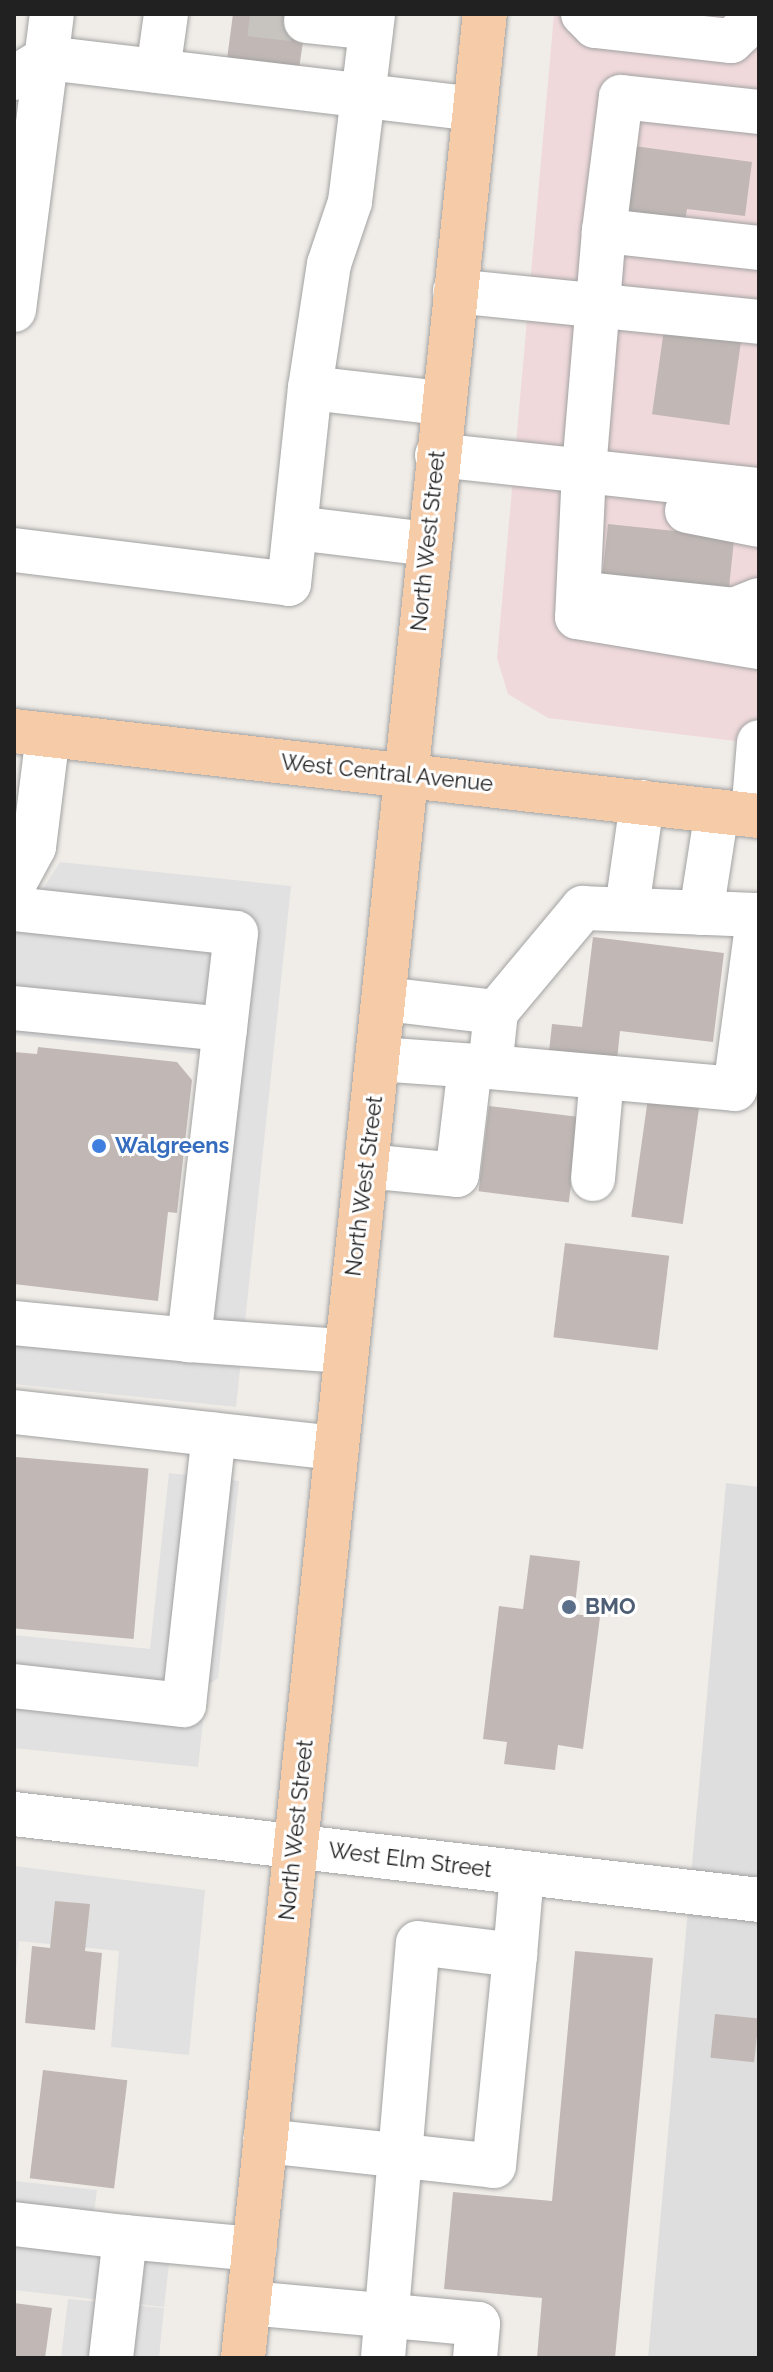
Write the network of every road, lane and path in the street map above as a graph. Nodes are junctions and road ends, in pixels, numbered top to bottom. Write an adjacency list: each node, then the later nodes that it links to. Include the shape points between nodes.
1 (52, 14): 8 (street)
2 (166, 14): 9 (street)
3 (485, 14): 12 (main road, North West Street)
4 (583, 14): 7 (street, via 595,26 731,41)
5 (306, 21): 6 (street)
6 (372, 21): 10 (street)
7 (746, 24)
8 (30, 68): 9 (street); 15 (street)
9 (158, 71): 10 (street)
10 (362, 96): 12 (street); 24 (street, via 350,202 329,264)
11 (641, 99): 13 (street); 14 (street, via 684,129); 16 (street, via 621,97)
12 (474, 109): 20 (main road, North West Street)
13 (759, 112)
14 (759, 138)
15 (19, 228): 22 (street)
16 (604, 231): 18 (street); 21 (street)
17 (759, 233): 18 (street)
18 (696, 241): 19 (street)
19 (759, 248)
20 (455, 291): 21 (street); 25 (main road, North West Street)
21 (600, 305): 23 (street); 27 (street)
22 (14, 310)
23 (759, 322)
24 (310, 388): 25 (street); 30 (street)
25 (442, 403): 26 (main road, North West Street)
26 (437, 455): 27 (street); 31 (main road, North West Street)
27 (599, 473): 28 (street); 29 (street, via 641,504); 33 (street)
28 (759, 490)
29 (759, 525)
30 (296, 528): 31 (street); 32 (street, via 289,584)
31 (428, 544): 38 (main road, North West Street)
32 (14, 550)
33 (575, 593): 34 (street, via 734,610); 35 (street, via 577,617 593,624)
34 (759, 600)
35 (759, 647)
36 (31, 733): 38 (main road, West Central Avenue); 41 (street, via 34,847)
37 (759, 742): 40 (street)
38 (403, 775): 39 (main road, West Central Avenue); 46 (main road, North West Street)
39 (642, 802): 40 (main road, West Central Avenue); 42 (street)
40 (743, 814): 44 (street)
41 (14, 884)
42 (627, 908): 44 (street); 48 (street, via 583,908)
43 (14, 909): 49 (street, via 236,933)
44 (701, 913): 45 (street)
45 (759, 917): 52 (street, via 735,1089)
46 (385, 999): 48 (street); 50 (main road, North West Street)
47 (14, 1008): 49 (street)
48 (496, 1012): 51 (street)
49 (225, 1029): 56 (street)
50 (378, 1059): 51 (street); 53 (main road, North West Street)
51 (480, 1066): 52 (street); 53 (street, via 457,1175)
52 (602, 1077): 54 (street)
53 (366, 1166): 57 (main road, North West Street)
54 (593, 1179)
55 (14, 1323): 56 (street)
56 (189, 1340): 57 (street)
57 (344, 1351): 60 (main road, North West Street)
58 (14, 1412): 59 (street)
59 (214, 1435): 60 (street); 61 (street, via 184,1705)
60 (334, 1448): 63 (main road, North West Street)
61 (14, 1686)
62 (14, 1814): 63 (street, West Elm Street)
63 (294, 1847): 64 (street, West Elm Street); 67 (main road, North West Street)
64 (522, 1873): 65 (street, West Elm Street); 66 (street)
65 (759, 1900)
66 (515, 1955): 68 (street, via 494,2166); 68 (street, via 418,1943)
67 (265, 2141): 68 (street); 71 (main road, North West Street)
68 (400, 2156): 73 (street)
69 (14, 2224): 70 (street)
70 (125, 2237): 71 (street); 74 (street)
71 (254, 2249): 72 (main road, North West Street)
72 (249, 2303): 73 (street); 75 (main road, North West Street)
73 (384, 2337): 76 (street, via 478,2324)
74 (111, 2358)
75 (243, 2358)
76 (475, 2358)

